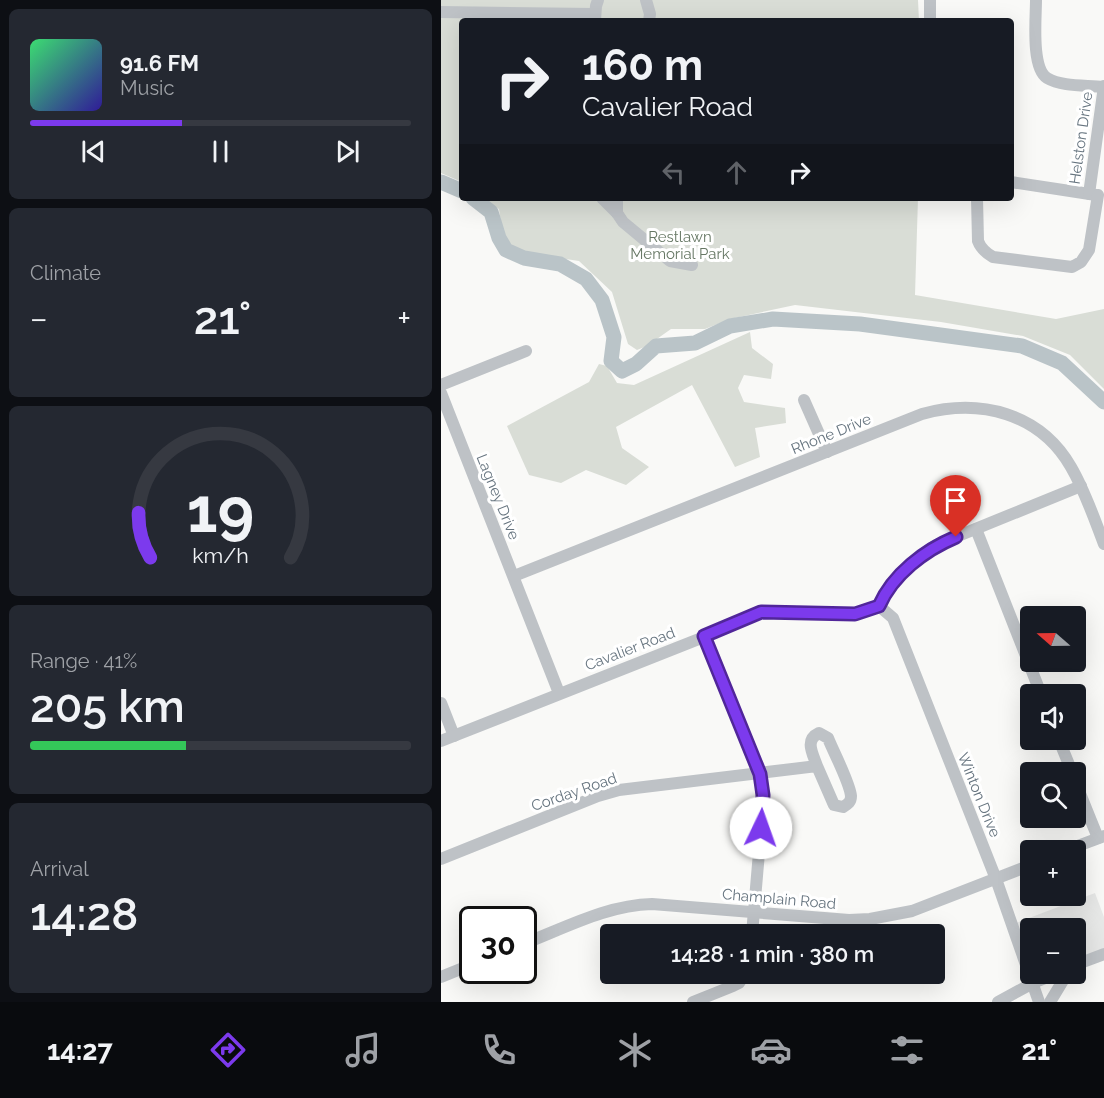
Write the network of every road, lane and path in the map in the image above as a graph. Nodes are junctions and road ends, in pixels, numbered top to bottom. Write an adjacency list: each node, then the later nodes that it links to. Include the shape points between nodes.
1 (599, 0): 7 (street)
2 (646, 0): 8 (street)
3 (930, 0): 9 (street)
4 (1036, 0): 10 (street, via 1037,63 1043,74 1056,82)
5 (441, 12): 6 (street)
6 (514, 17): 7 (street)
7 (595, 18)
8 (649, 18)
9 (930, 18)
10 (1104, 86): 12 (street, Helston Drive)
11 (1014, 182): 12 (street)
12 (1097, 195): 15 (street, Helston Drive, via 1089,250 1072,267 986,253 978,241)
13 (605, 201): 16 (street)
14 (617, 201): 16 (street)
15 (977, 201)
16 (617, 213): 17 (street, via 670,261)
17 (693, 265)
18 (526, 351): 19 (street)
19 (441, 385)
20 (441, 393): 26 (street, Lagney Drive)
21 (804, 400): 22 (street)
22 (827, 452): 23 (street, Rhone Drive, via 923,414 976,407 1020,419 1047,437 1071,466); 26 (street, Rhone Drive)
23 (1081, 486): 24 (street); 25 (street, Rhone Drive)
24 (976, 529): 27 (street, via 923,554 885,590); 29 (street)
25 (1104, 544)
26 (514, 576): 30 (street, Lagney Drive)
27 (879, 606): 28 (street, Cavalier Road, via 855,614 761,612); 41 (street, Winton Drive, via 893,618)
28 (704, 636): 30 (street, Cavalier Road); 35 (street)
29 (1037, 684)
30 (559, 693): 32 (street, Cavalier Road)
31 (441, 703): 32 (street)
32 (454, 736): 33 (street, Cavalier Road)
33 (441, 741)
34 (817, 766): 34 (street, via 834,805 847,805 851,795 828,738 819,733 810,744); 35 (street, Corday Road)
35 (760, 774): 39 (street, Corday Road, via 619,790); 42 (street, via 763,806)
36 (1086, 805): 37 (street)
37 (1101, 837): 38 (street)
38 (1086, 843)
39 (441, 859)
40 (1020, 869): 41 (street, Champlain Road)
41 (996, 879): 42 (street, Champlain Road, via 912,911 885,917 849,920); 45 (street, Winton Drive)
42 (754, 913): 43 (street); 44 (street, Champlain Road, via 636,904 603,912)
43 (753, 924)
44 (537, 938)
45 (1020, 946)
46 (1104, 954): 47 (street)
47 (1086, 961)
48 (459, 970): 49 (street)
49 (441, 977)
50 (736, 984): 55 (street)
51 (1031, 984): 54 (street)
52 (1033, 984): 56 (street, Winton Drive)
53 (1061, 984): 57 (street)
54 (1005, 1000)
55 (693, 1002)
56 (1038, 1002)
57 (1050, 1002)

